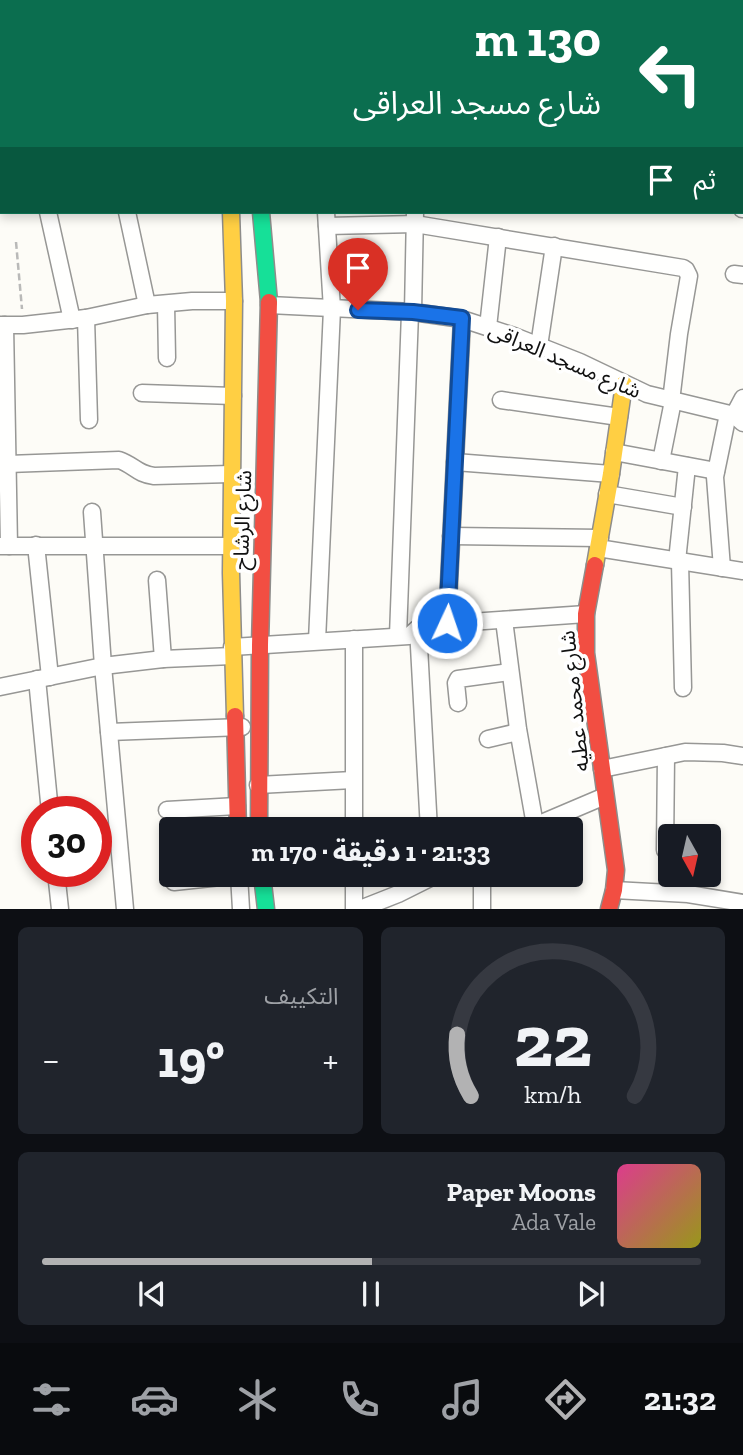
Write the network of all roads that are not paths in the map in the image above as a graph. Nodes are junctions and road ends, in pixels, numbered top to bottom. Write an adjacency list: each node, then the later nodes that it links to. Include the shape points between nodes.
1 (49, 214): 16 (street)
2 (127, 214): 11 (street)
3 (231, 214): 9 (street, شارع الرشاح)
4 (261, 214): 12 (street, شارع الرشاح)
5 (415, 218): 6 (street); 7 (street); 14 (street)
6 (327, 219): 13 (street)
7 (498, 237): 8 (street); 18 (street)
8 (554, 246): 19 (street); 26 (street, via 686,270 689,276)
9 (234, 300): 10 (street); 23 (street, شارع الرشاح)
10 (166, 304): 11 (street); 20 (street)
11 (147, 305): 16 (street)
12 (269, 305): 13 (street, شارع مسجد العراقى); 58 (street, شارع الرشاح)
13 (332, 309): 14 (street, شارع مسجد العراقى); 57 (street)
14 (412, 312): 15 (street, شارع مسجد العراقى); 55 (street)
15 (462, 318): 18 (street, شارع مسجد العراقى); 32 (street)
16 (79, 319): 17 (street); 29 (street)
17 (3, 325): 34 (street)
18 (488, 327): 19 (street, شارع مسجد العراقى)
19 (539, 346): 21 (street, شارع مسجد العراقى)
20 (167, 358)
21 (624, 384): 26 (street, شارع مسجد العراقى); 27 (street, شارع محمد عطيه)
22 (142, 393): 23 (street)
23 (233, 396): 36 (street, شارع الرشاح)
24 (743, 398): 28 (street)
25 (501, 400): 27 (street)
26 (672, 401): 28 (street, شارع مسجد العراقى); 31 (street)
27 (619, 417): 30 (street, شارع محمد عطيه)
28 (735, 417): 35 (street)
29 (89, 420)
30 (614, 452): 31 (street); 37 (street, شارع محمد عطيه)
31 (661, 461): 33 (street)
32 (455, 462): 37 (street); 41 (street)
33 (687, 466): 35 (street); 39 (street)
34 (5, 471): 36 (street, via 119,460 144,475); 44 (street)
35 (716, 471): 48 (street)
36 (231, 474): 46 (street, شارع الرشاح)
37 (611, 474): 38 (street, شارع محمد عطيه)
38 (607, 494): 39 (street); 42 (street, شارع محمد عطيه)
39 (683, 507): 47 (street)
40 (92, 512): 45 (street)
41 (451, 536): 42 (street); 53 (street)
42 (599, 543): 47 (street); 51 (street, شارع محمد عطيه)
43 (36, 545): 44 (street); 45 (street); 63 (street)
44 (5, 546)
45 (95, 546): 46 (street); 61 (street)
46 (231, 546): 59 (street, شارع الرشاح)
47 (678, 561): 48 (street); 65 (street)
48 (722, 568): 49 (street)
49 (743, 571)
50 (157, 580): 60 (street)
51 (586, 614): 52 (street); 74 (street, شارع محمد عطيه, via 586,653)
52 (504, 620): 53 (street); 62 (street)
53 (447, 623): 54 (street)
54 (418, 628): 55 (street, via 408,636); 84 (street)
55 (398, 636): 56 (street)
56 (354, 639): 57 (street); 75 (street)
57 (317, 640): 58 (street)
58 (260, 645): 59 (street); 67 (street, شارع الرشاح)
59 (232, 651): 60 (street); 68 (street, شارع الرشاح)
60 (163, 659): 61 (street)
61 (103, 666): 63 (street); 69 (street)
62 (510, 671): 66 (street, via 458,679); 70 (street)
63 (44, 678): 64 (street); 77 (street)
64 (0, 687)
65 (683, 688)
66 (458, 703)
67 (259, 726): 68 (street); 76 (street, شارع الرشاح)
68 (234, 727): 69 (street); 79 (street, شارع الرشاح)
69 (109, 732): 99 (street)
70 (518, 732): 71 (street); 85 (street)
71 (488, 740)
72 (666, 756): 73 (street, via 685,752); 74 (street); 87 (street)
73 (743, 756)
74 (601, 769): 78 (street, شارع محمد عطيه)
75 (354, 780): 76 (street); 83 (street)
76 (258, 785): 82 (street, شارع الرشاح)
77 (49, 796)
78 (605, 796): 86 (street); 94 (street, شارع محمد عطيه, via 616,870)
79 (237, 806): 80 (street); 81 (street, شارع الرشاح)
80 (167, 810)
81 (237, 817)
82 (259, 817)
83 (354, 817)
84 (428, 817)
85 (529, 817)
86 (554, 817)
87 (665, 824)
88 (58, 887): 98 (street)
89 (240, 887): 100 (street)
90 (263, 887): 101 (street)
91 (354, 887): 102 (street)
92 (418, 887): 96 (street)
93 (482, 887): 104 (street)
94 (614, 890): 95 (street); 105 (street, شارع محمد عطيه)
95 (686, 901): 97 (street)
96 (398, 902): 103 (street)
97 (743, 903)
98 (60, 909)
99 (125, 909)
100 (241, 909)
101 (266, 909)
102 (354, 909)
103 (360, 909)
104 (482, 909)
105 (610, 909)

